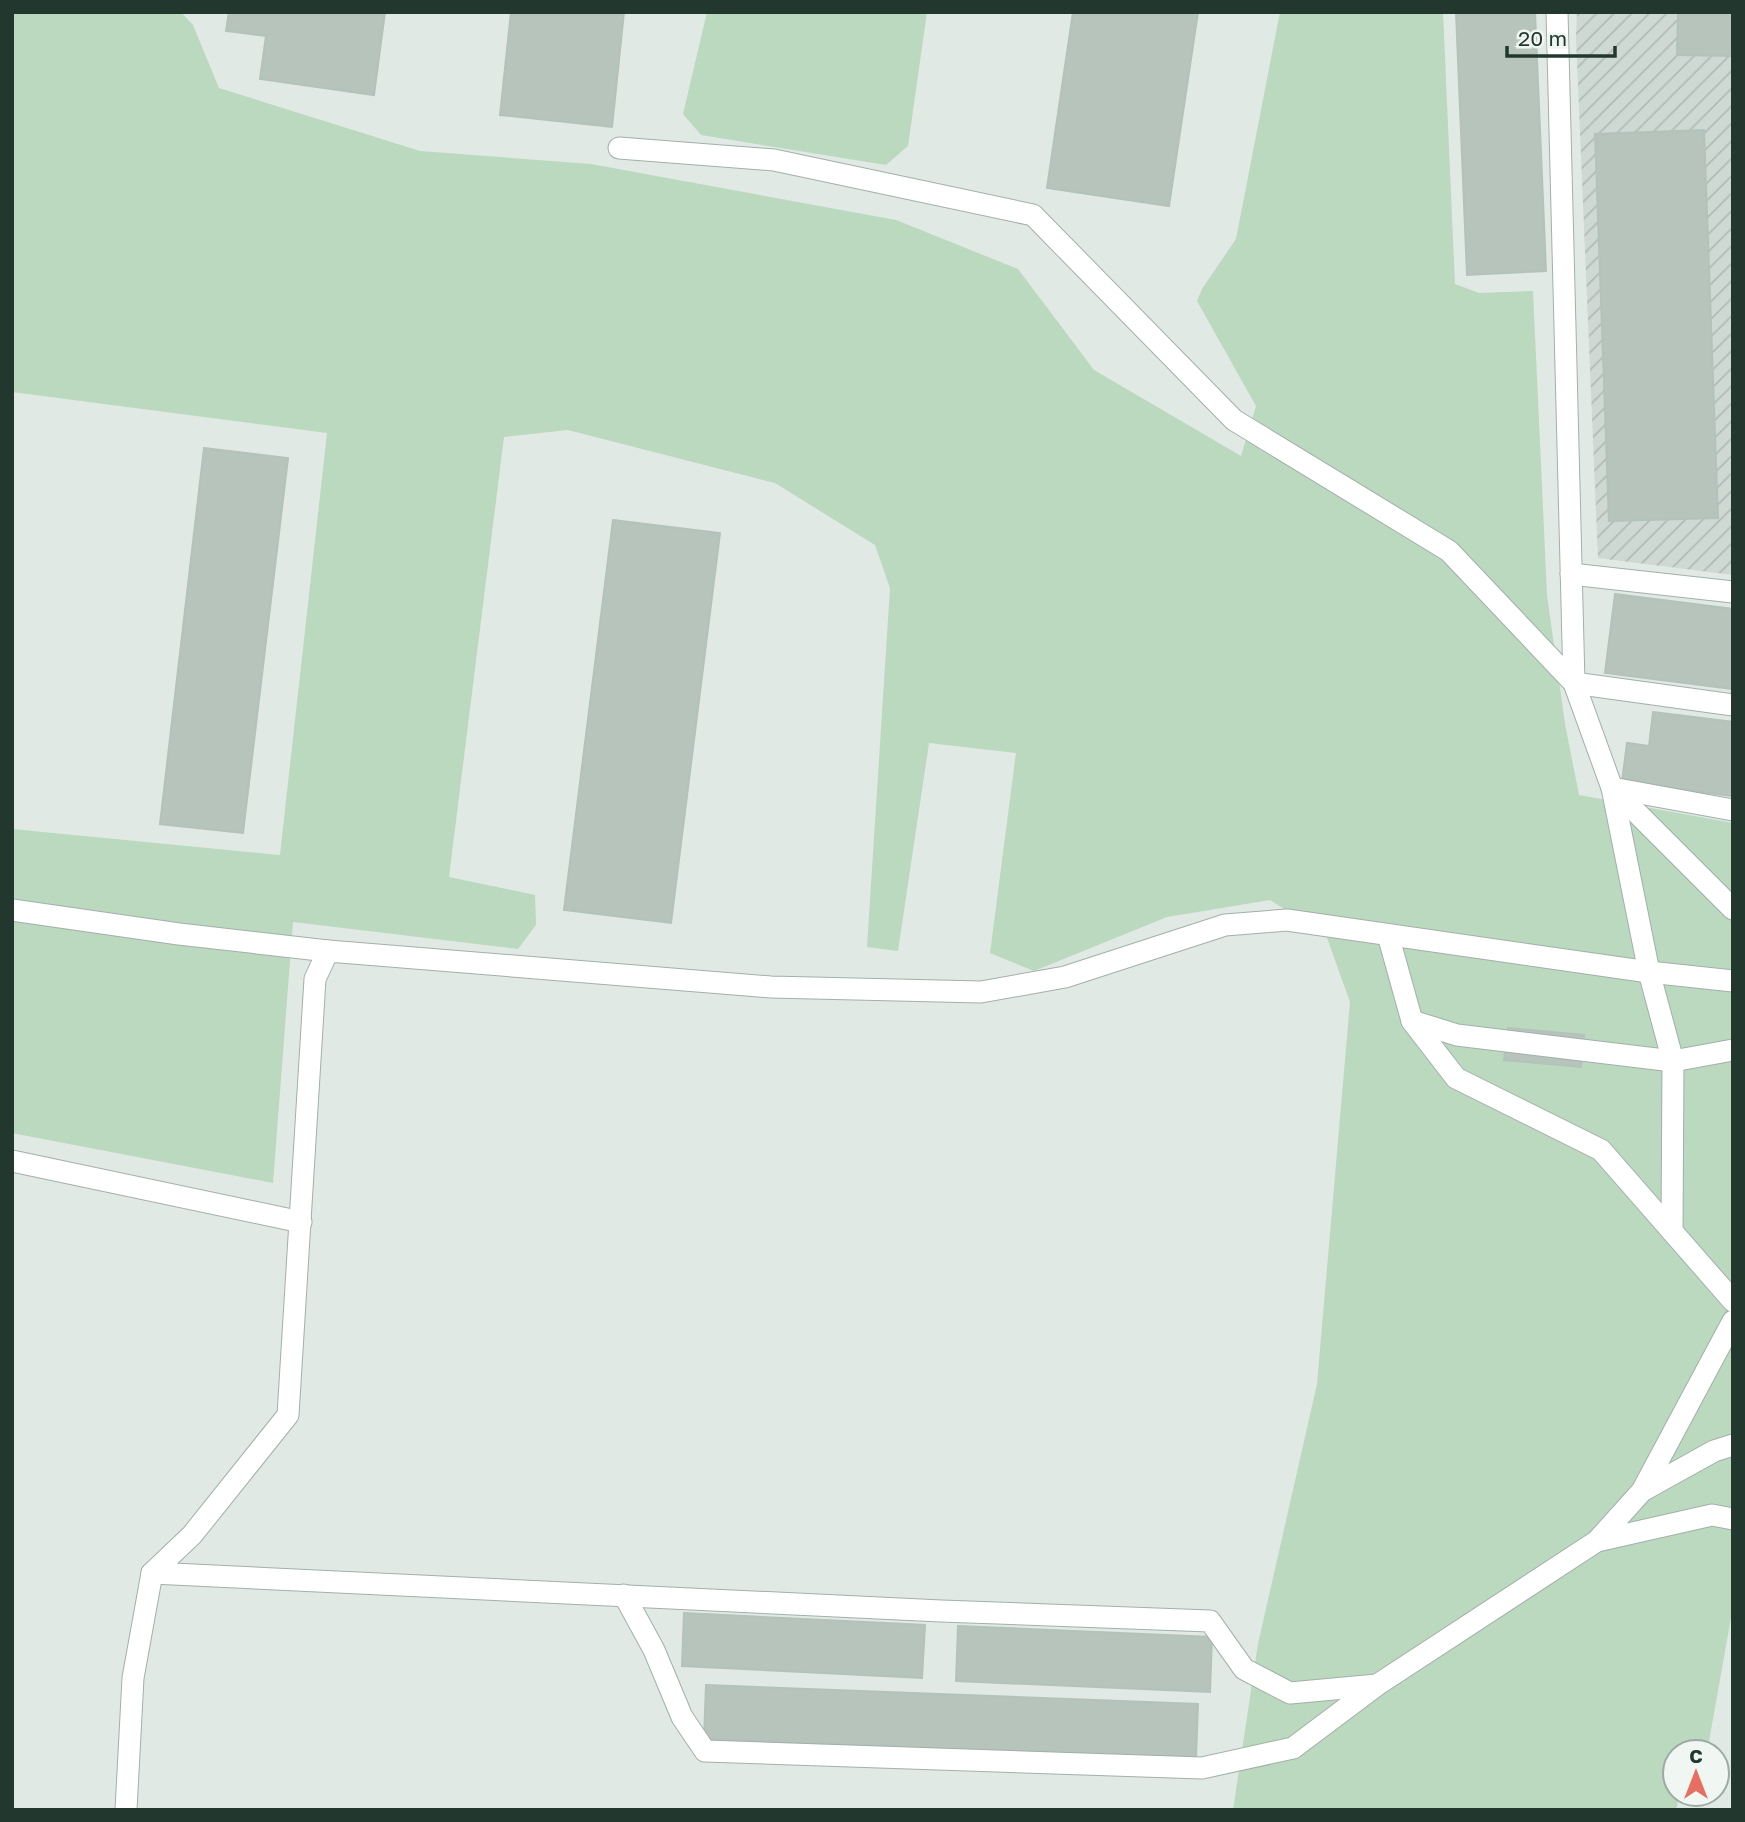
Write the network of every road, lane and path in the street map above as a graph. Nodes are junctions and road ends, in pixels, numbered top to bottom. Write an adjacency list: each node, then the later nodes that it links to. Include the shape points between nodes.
1 (1557, 12): 3 (street)
2 (619, 148): 5 (street, via 774,160 1033,215 1234,420 1449,551)
3 (1571, 574): 4 (street); 5 (street)
4 (1733, 592)
5 (1574, 683): 6 (street); 7 (street)
6 (1733, 705)
7 (1612, 788): 8 (street); 9 (street); 13 (street)
8 (1733, 810)
9 (1733, 909)
10 (12, 910): 12 (street)
11 (1388, 935): 12 (street, via 1287,920 1225,925 1065,977 981,992 771,987); 13 (street); 15 (street)
12 (328, 951): 19 (street, via 315,979)
13 (1649, 972): 14 (street); 17 (street)
14 (1733, 981)
15 (1412, 1021): 17 (street, via 1457,1035); 20 (street, via 1456,1078 1601,1150)
16 (1733, 1050): 17 (street)
17 (1673, 1061): 20 (street)
18 (12, 1161): 19 (street)
19 (301, 1222): 27 (street, via 288,1415 192,1535)
20 (1672, 1231): 21 (street)
21 (1733, 1301)
22 (1733, 1321): 24 (street)
23 (1733, 1445): 24 (street)
24 (1642, 1491): 26 (street)
25 (1733, 1519): 26 (street, via 1712,1515)
26 (1597, 1541): 29 (street)
27 (152, 1573): 28 (street); 30 (street, via 133,1678)
28 (624, 1595): 29 (street, via 1210,1621 1244,1669 1290,1693); 29 (street, via 654,1650 681,1717 705,1751 1202,1768 1293,1748)
29 (1377, 1685)
30 (126, 1810)

